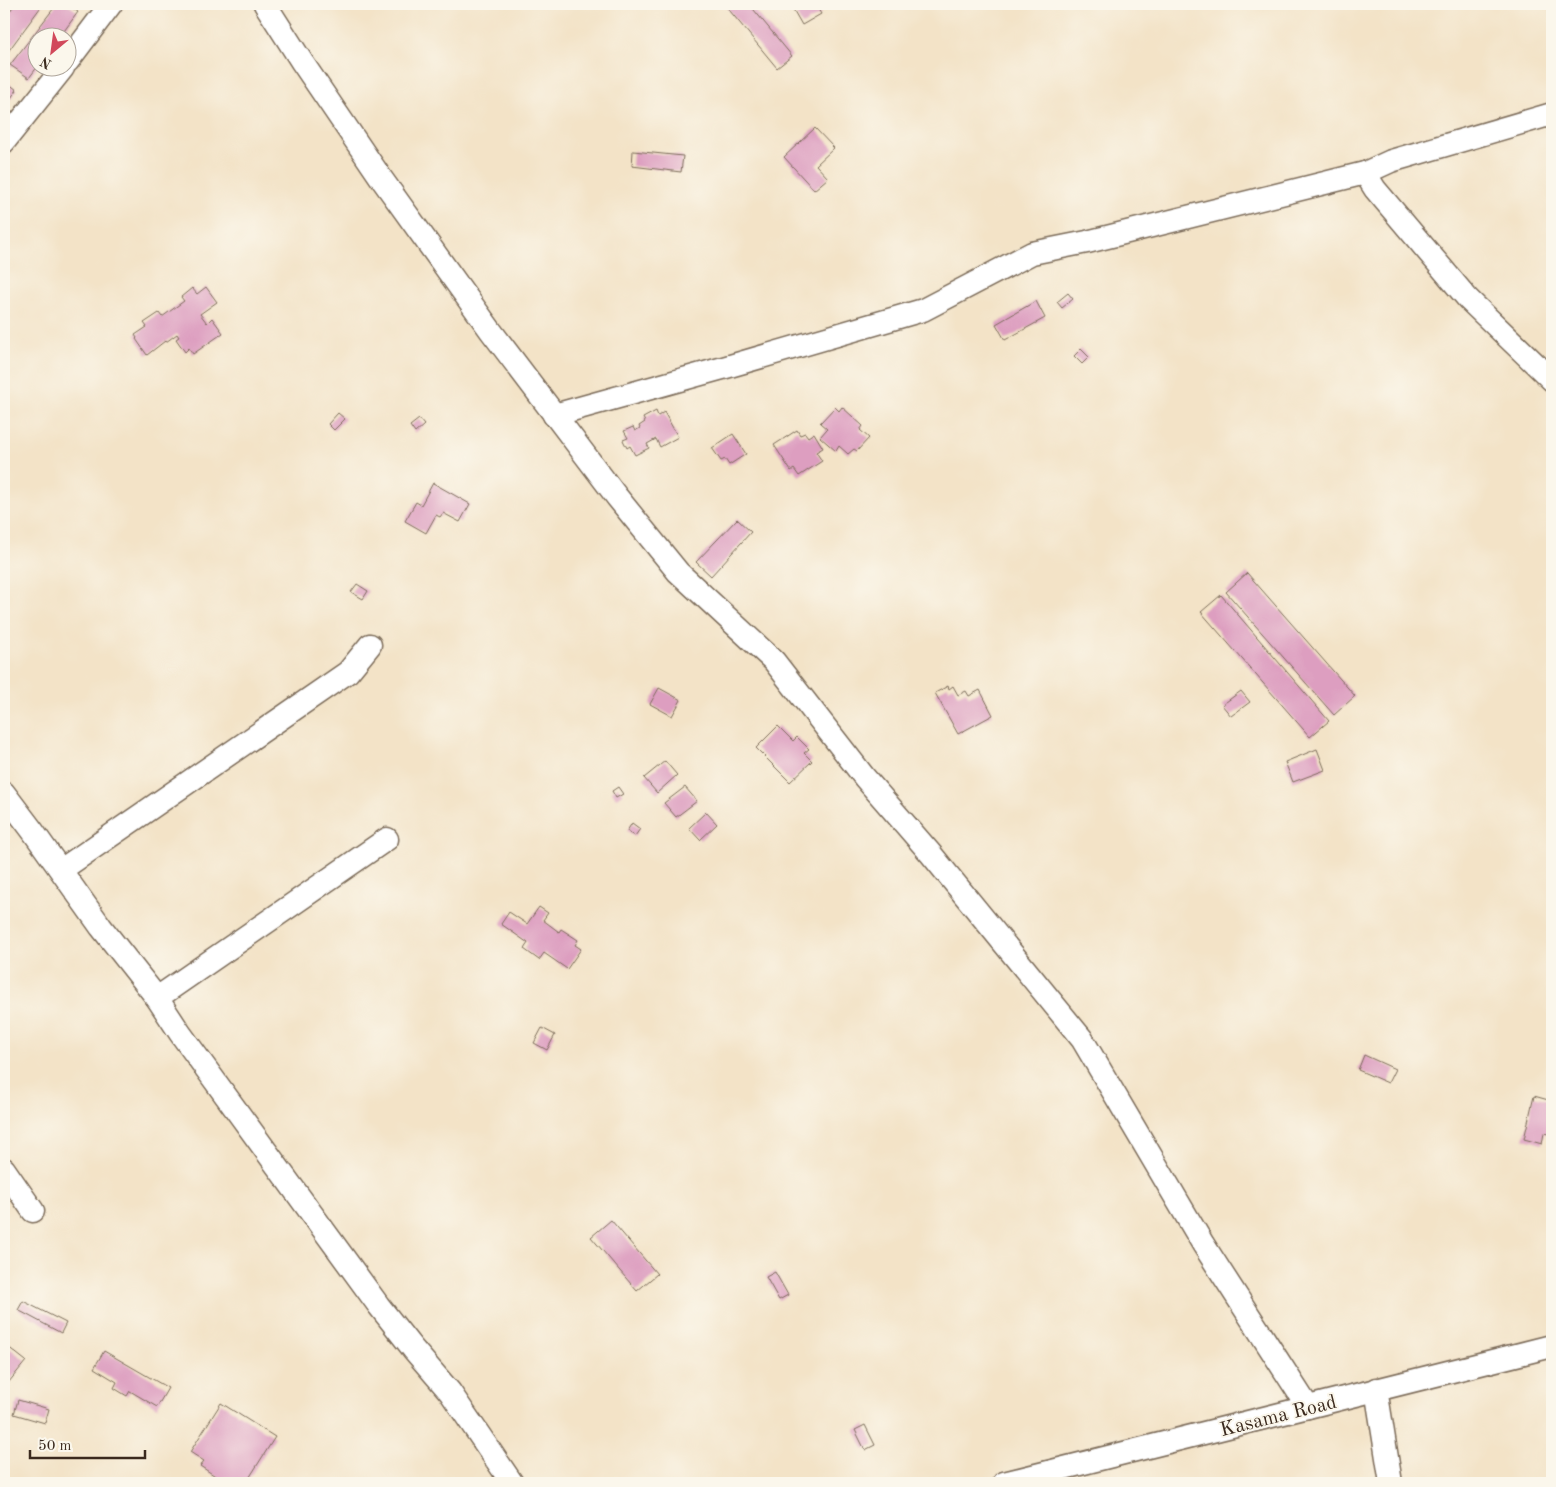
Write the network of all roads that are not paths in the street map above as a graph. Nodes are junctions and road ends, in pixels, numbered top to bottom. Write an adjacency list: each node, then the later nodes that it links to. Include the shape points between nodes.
1 (111, 4): 3 (street)
2 (265, 4): 9 (street, via 381,178)
3 (78, 48)
4 (55, 78): 6 (street)
5 (1552, 114): 7 (street, via 1391,161)
6 (4, 142)
7 (1365, 173): 8 (street, via 1468,299); 9 (street, via 1032,253 922,310)
8 (1552, 380)
9 (554, 415): 19 (street, via 678,572 774,661 865,778 1082,1039 1203,1244)
10 (370, 645): 13 (street, via 348,672)
11 (8, 806): 13 (street)
12 (386, 839): 14 (street)
13 (61, 870): 14 (street)
14 (157, 998): 20 (street, via 379,1306 450,1392)
15 (4, 1169): 16 (street)
16 (33, 1210)
17 (1552, 1346): 18 (street, Kasama Road)
18 (1376, 1389): 19 (street, Kasama Road); 22 (street)
19 (1308, 1407): 21 (street, Kasama Road)
20 (512, 1483)
21 (1004, 1483)
22 (1391, 1483)

